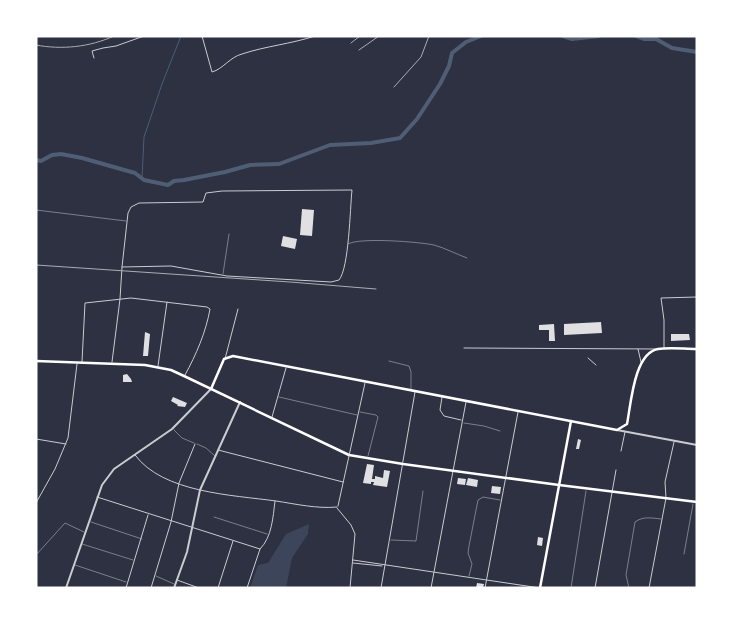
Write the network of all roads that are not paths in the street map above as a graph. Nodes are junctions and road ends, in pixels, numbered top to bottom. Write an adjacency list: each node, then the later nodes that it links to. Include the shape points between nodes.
1 (144, 36): 4 (street, via 92,51)
2 (202, 36): 3 (street, via 212,72 244,53)
3 (315, 36)
4 (94, 58)
5 (36, 210): 6 (lane)
6 (128, 221): 8 (street, via 129,210 139,204 204,202 206,193 352,190); 10 (street)
7 (229, 234): 11 (lane)
8 (347, 246): 9 (lane, via 354,241 365,240 427,244); 11 (street, via 343,276 331,282)
9 (467, 258)
10 (122, 266): 11 (street, via 176,267); 13 (street)
11 (222, 275)
12 (697, 297): 19 (street, via 661,298)
13 (120, 299): 14 (street); 25 (street, via 84,304); 28 (street)
14 (168, 301): 30 (street); 32 (street, via 210,309 198,347)
15 (238, 309): 22 (street)
16 (464, 348): 17 (street)
17 (637, 349): 18 (street); 27 (street)
18 (658, 349): 19 (main road); 27 (main road)
19 (664, 349): 20 (main road)
20 (697, 349)
21 (588, 358): 29 (street)
22 (224, 359): 31 (main road, via 233,356); 34 (main road)
23 (36, 361): 24 (main road)
24 (77, 362): 25 (main road); 54 (street)
25 (82, 362): 28 (main road)
26 (389, 362): 35 (lane, via 408,366)
27 (641, 362): 47 (main road)
28 (112, 364): 30 (main road)
29 (596, 365)
30 (158, 366): 32 (main road)
31 (286, 367): 33 (main road); 38 (street)
32 (184, 376): 34 (main road)
33 (365, 382): 35 (main road); 41 (street)
34 (211, 389): 40 (main road); 48 (street)
35 (411, 390): 36 (main road)
36 (416, 392): 37 (main road); 63 (street)
37 (442, 396): 39 (main road); 45 (street, via 440,410 444,416)
38 (278, 397): 43 (lane); 44 (street)
39 (466, 401): 42 (main road); 45 (street)
40 (240, 402): 44 (main road); 57 (street)
41 (358, 412): 43 (street); 62 (lane, via 378,417)
42 (518, 412): 46 (main road); 66 (street)
43 (358, 415): 60 (street)
44 (272, 418): 60 (main road)
45 (463, 421): 50 (lane); 65 (street)
46 (571, 421): 49 (main road); 69 (main road)
47 (627, 424): 49 (main road); 51 (street)
48 (172, 429): 55 (lane); 59 (street)
49 (617, 430): 51 (street)
50 (500, 431)
51 (625, 431): 53 (street); 58 (street)
52 (36, 439): 54 (street)
53 (674, 441): 56 (street); 75 (street, via 665,482)
54 (66, 444): 79 (street)
55 (195, 444): 61 (lane); 68 (street)
56 (697, 445)
57 (218, 450): 61 (street); 67 (street)
58 (621, 451)
59 (135, 455): 68 (street, via 142,466); 74 (street, via 114,469)
60 (349, 455): 62 (main road); 67 (street)
61 (215, 456): 71 (street)
62 (368, 458): 63 (main road)
63 (403, 464): 65 (main road); 90 (street)
64 (616, 470): 73 (street)
65 (454, 471): 66 (main road); 101 (street)
66 (506, 478): 69 (main road); 76 (street)
67 (343, 482): 80 (street)
68 (179, 483): 71 (street); 85 (street)
69 (559, 485): 70 (main road); 120 (main road)
70 (587, 488): 73 (main road); 121 (lane)
71 (200, 490): 77 (street); 86 (street)
72 (424, 491): 90 (lane, via 416,541)
73 (612, 491): 75 (main road); 122 (street)
74 (97, 497): 81 (street); 84 (street)
75 (666, 498): 78 (main road); 83 (street)
76 (502, 500): 103 (lane, via 483,497 478,500 468,546 472,564); 105 (street)
77 (275, 501): 80 (street); 88 (street)
78 (695, 502): 94 (lane)
79 (36, 503)
80 (337, 507): 97 (street, via 354,532)
81 (149, 515): 85 (street); 89 (street)
82 (214, 517): 88 (lane)
83 (661, 519): 123 (lane, via 646,518 636,522 626,575); 124 (street)
84 (88, 521): 87 (street); 89 (lane)
85 (171, 522): 86 (street); 102 (street)
86 (193, 527): 91 (street); 104 (street)
87 (84, 532): 92 (street); 95 (lane, via 64,523)
88 (269, 535): 93 (street)
89 (142, 539): 96 (street)
90 (390, 539): 100 (street)
91 (234, 540): 93 (street); 114 (street)
92 (81, 543): 96 (lane); 99 (street)
93 (260, 549): 115 (street)
94 (684, 554)
95 (36, 555)
96 (135, 560): 106 (street)
97 (353, 560): 98 (street); 100 (street)
98 (352, 563): 100 (street); 116 (street)
99 (74, 564): 106 (lane); 108 (street)
100 (385, 566): 101 (street); 117 (street)
101 (434, 572): 103 (street); 118 (street)
102 (155, 576): 107 (lane); 111 (street)
103 (469, 578): 105 (street)
104 (177, 580): 107 (street); 113 (street)
105 (486, 580): 119 (street); 120 (street)
106 (128, 583): 110 (street)
107 (176, 584): 112 (street)
108 (66, 587): 109 (street)
109 (72, 588)
110 (126, 588)
111 (151, 588)
112 (174, 588)
113 (199, 588)
114 (218, 588)
115 (247, 588)
116 (350, 588)
117 (381, 588)
118 (432, 588)
119 (485, 588)
120 (540, 588)
121 (570, 588)
122 (595, 588)
123 (629, 588)
124 (649, 588)

